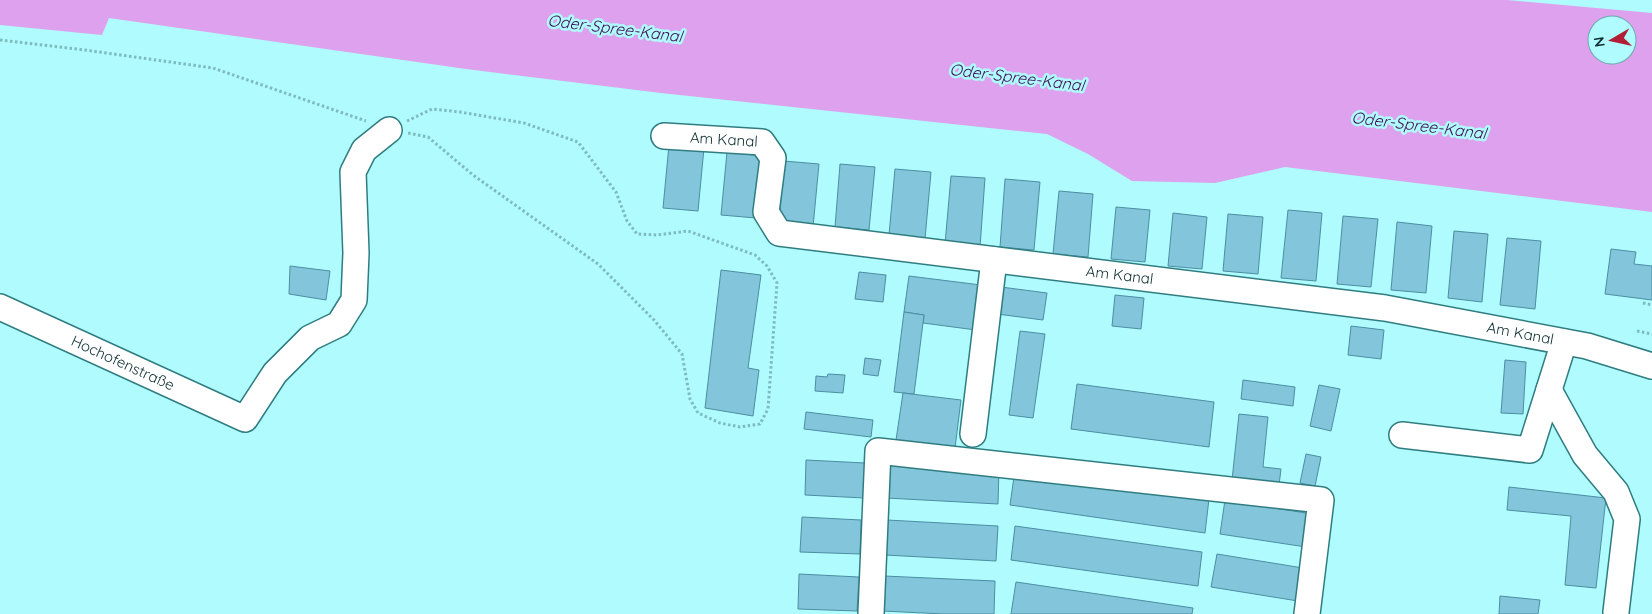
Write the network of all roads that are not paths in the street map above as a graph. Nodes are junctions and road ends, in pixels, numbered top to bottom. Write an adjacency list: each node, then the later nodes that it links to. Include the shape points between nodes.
1 (389, 130): 4 (street, Hochofenstraße, via 364,150 353,172 354,300 339,324 310,338 275,373 245,419)
2 (664, 136): 3 (street, Am Kanal, via 762,142 773,158 766,212 779,233)
3 (994, 260): 5 (street, Am Kanal, via 1384,308); 8 (street)
4 (0, 307)
5 (1564, 342): 6 (street, Am Kanal); 7 (street)
6 (1652, 366)
7 (1549, 390): 9 (street, via 1530,450); 10 (street, via 1585,455 1616,492 1627,519)
8 (973, 434)
9 (1402, 435)
10 (1616, 612)
11 (871, 614): 12 (street, via 878,451 1321,500)
12 (1307, 614)

